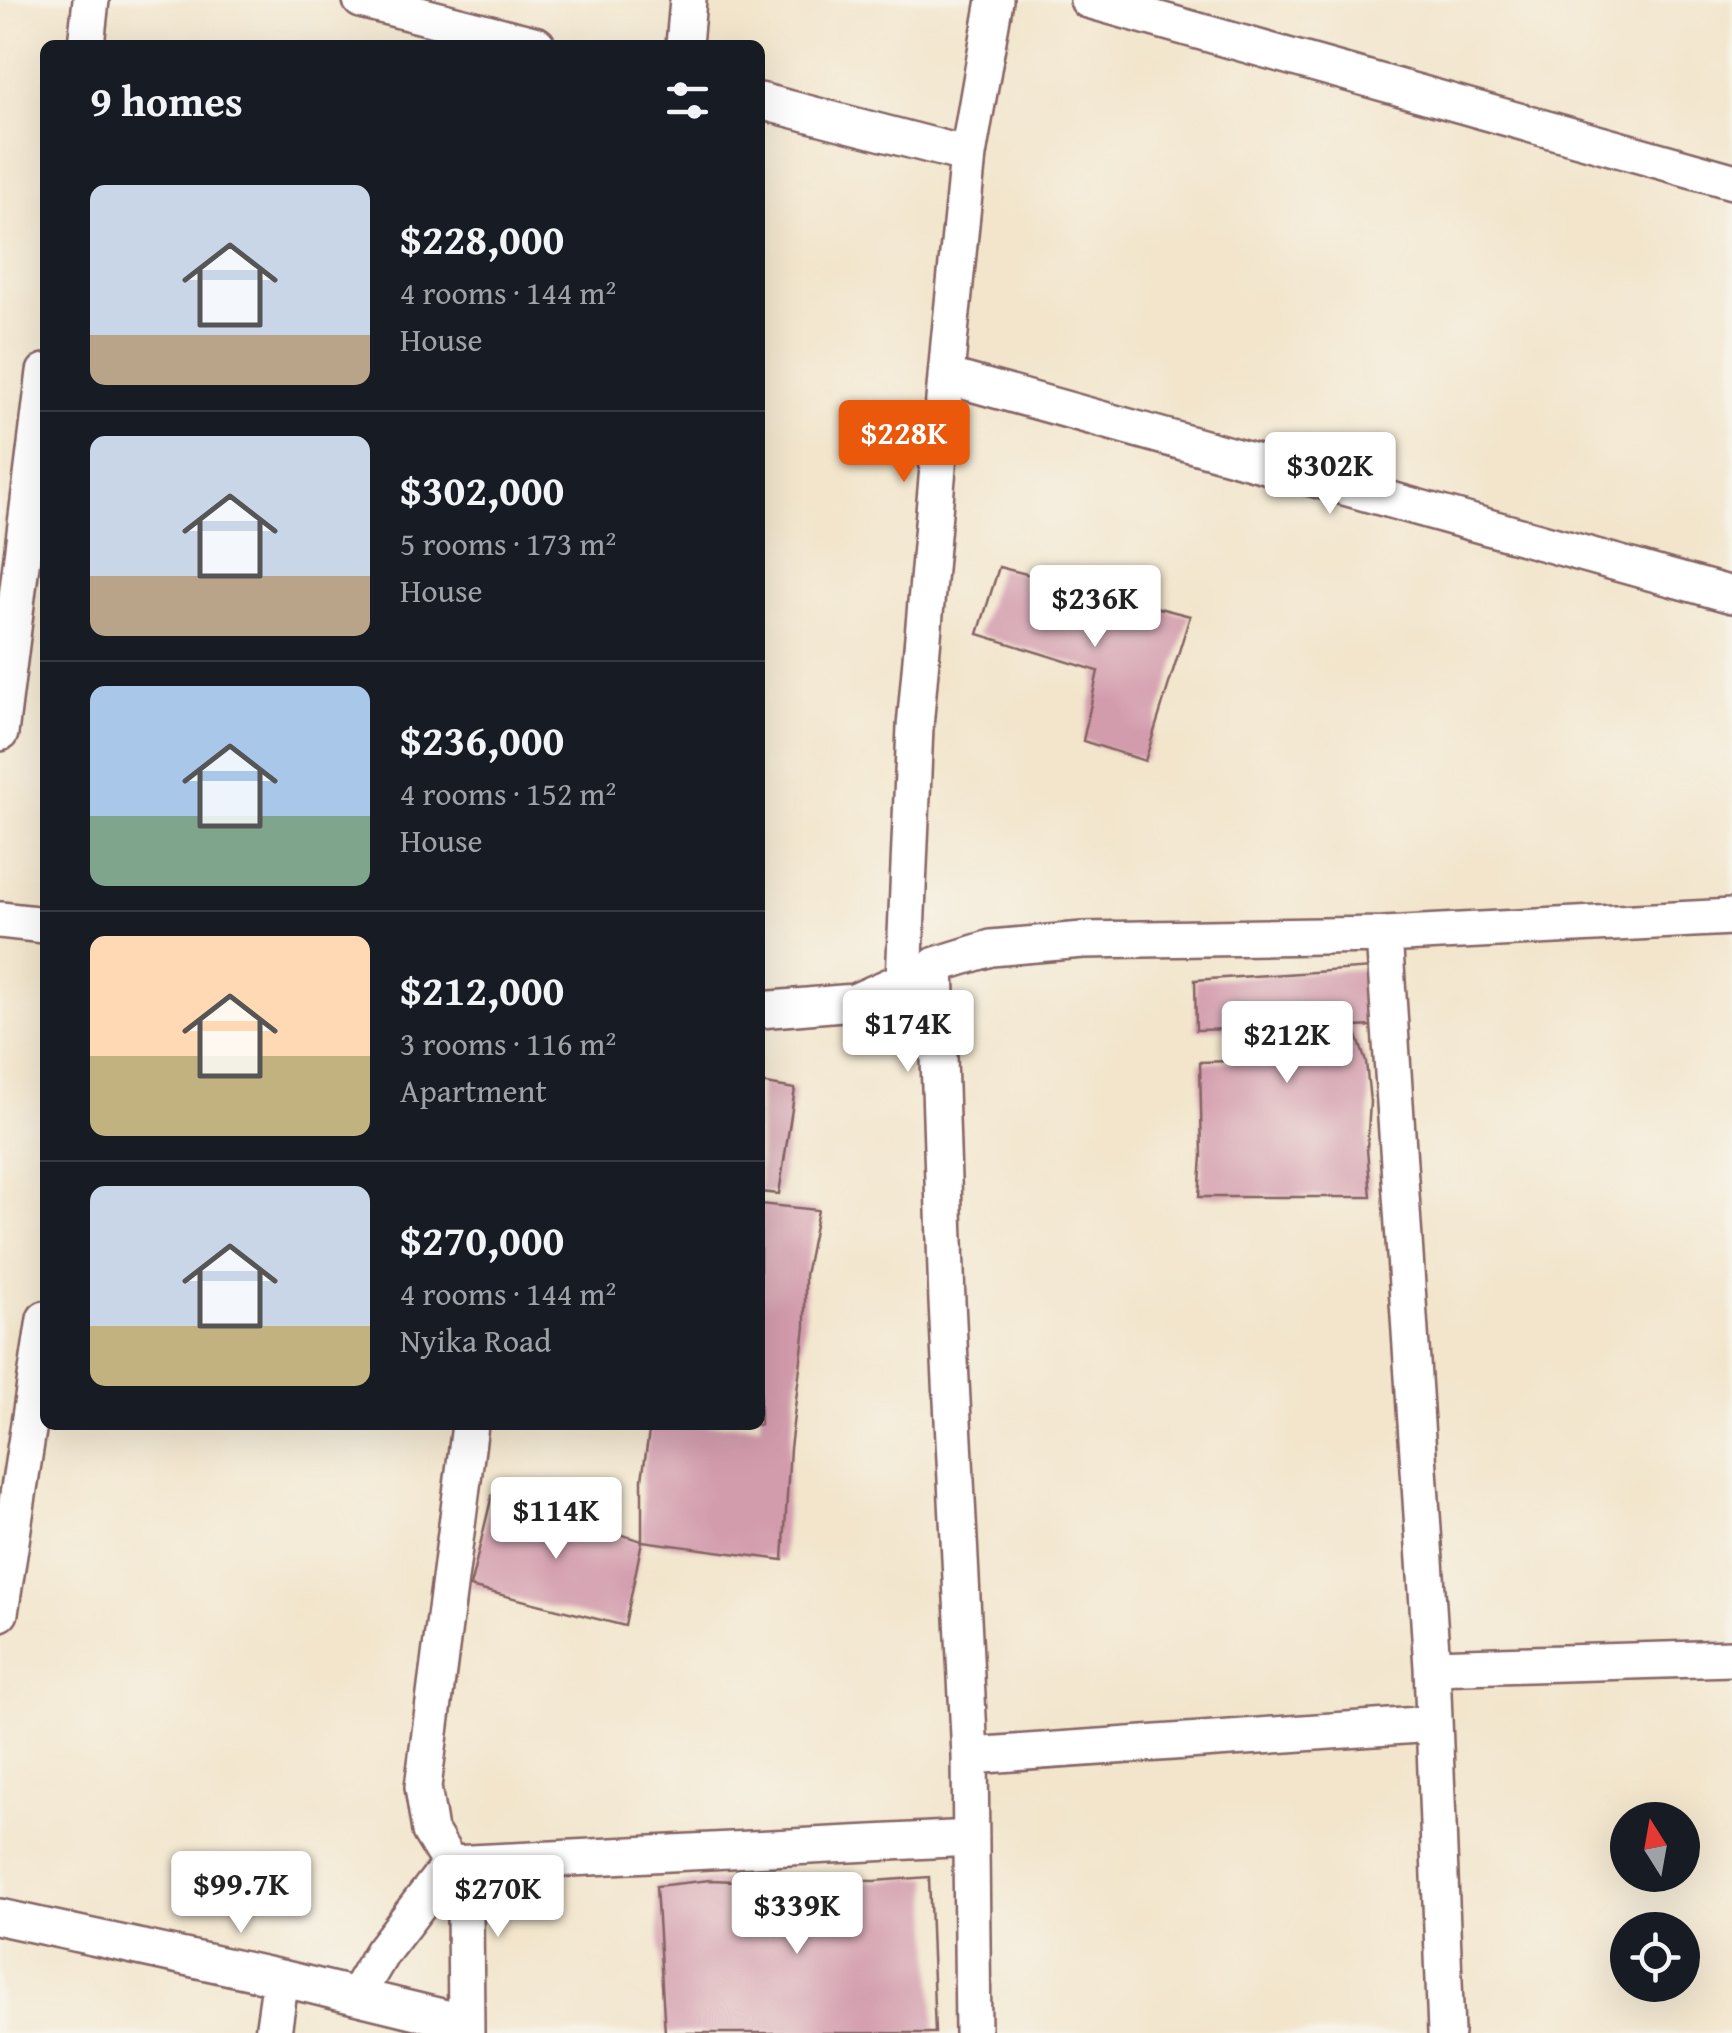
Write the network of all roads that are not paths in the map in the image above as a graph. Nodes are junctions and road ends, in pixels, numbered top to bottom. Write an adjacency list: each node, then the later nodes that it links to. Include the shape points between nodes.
1 (91, 0): 7 (street)
2 (361, 0): 6 (street)
3 (688, 0): 9 (street)
4 (995, 0): 11 (street)
5 (1088, 0): 12 (street)
6 (411, 30): 8 (street)
7 (87, 40)
8 (495, 40)
9 (684, 40)
10 (765, 102): 11 (street)
11 (968, 154): 13 (street)
12 (1732, 181)
13 (946, 376): 15 (street); 22 (street, via 916,727)
14 (40, 412): 16 (street)
15 (1732, 595)
16 (0, 733)
17 (1732, 917): 20 (street)
18 (0, 920): 19 (street)
19 (40, 924)
20 (1384, 934): 21 (street, via 1082,940 991,948); 28 (street)
21 (936, 964): 22 (street); 30 (street)
22 (904, 981): 23 (street, via 854,1002)
23 (765, 1010)
24 (40, 1351): 26 (street)
25 (469, 1430): 32 (street, via 423,1787 430,1830)
26 (0, 1613)
27 (1732, 1658): 28 (street)
28 (1432, 1667): 29 (street)
29 (1433, 1724): 30 (street); 39 (street)
30 (970, 1756): 31 (street)
31 (971, 1838): 32 (street); 38 (street)
32 (450, 1864): 35 (street); 36 (street, via 465,1904)
33 (0, 1918): 34 (street)
34 (281, 1978): 35 (street); 37 (street)
35 (356, 1996): 36 (street)
36 (466, 2028)
37 (273, 2033)
38 (973, 2033)
39 (1446, 2033)

